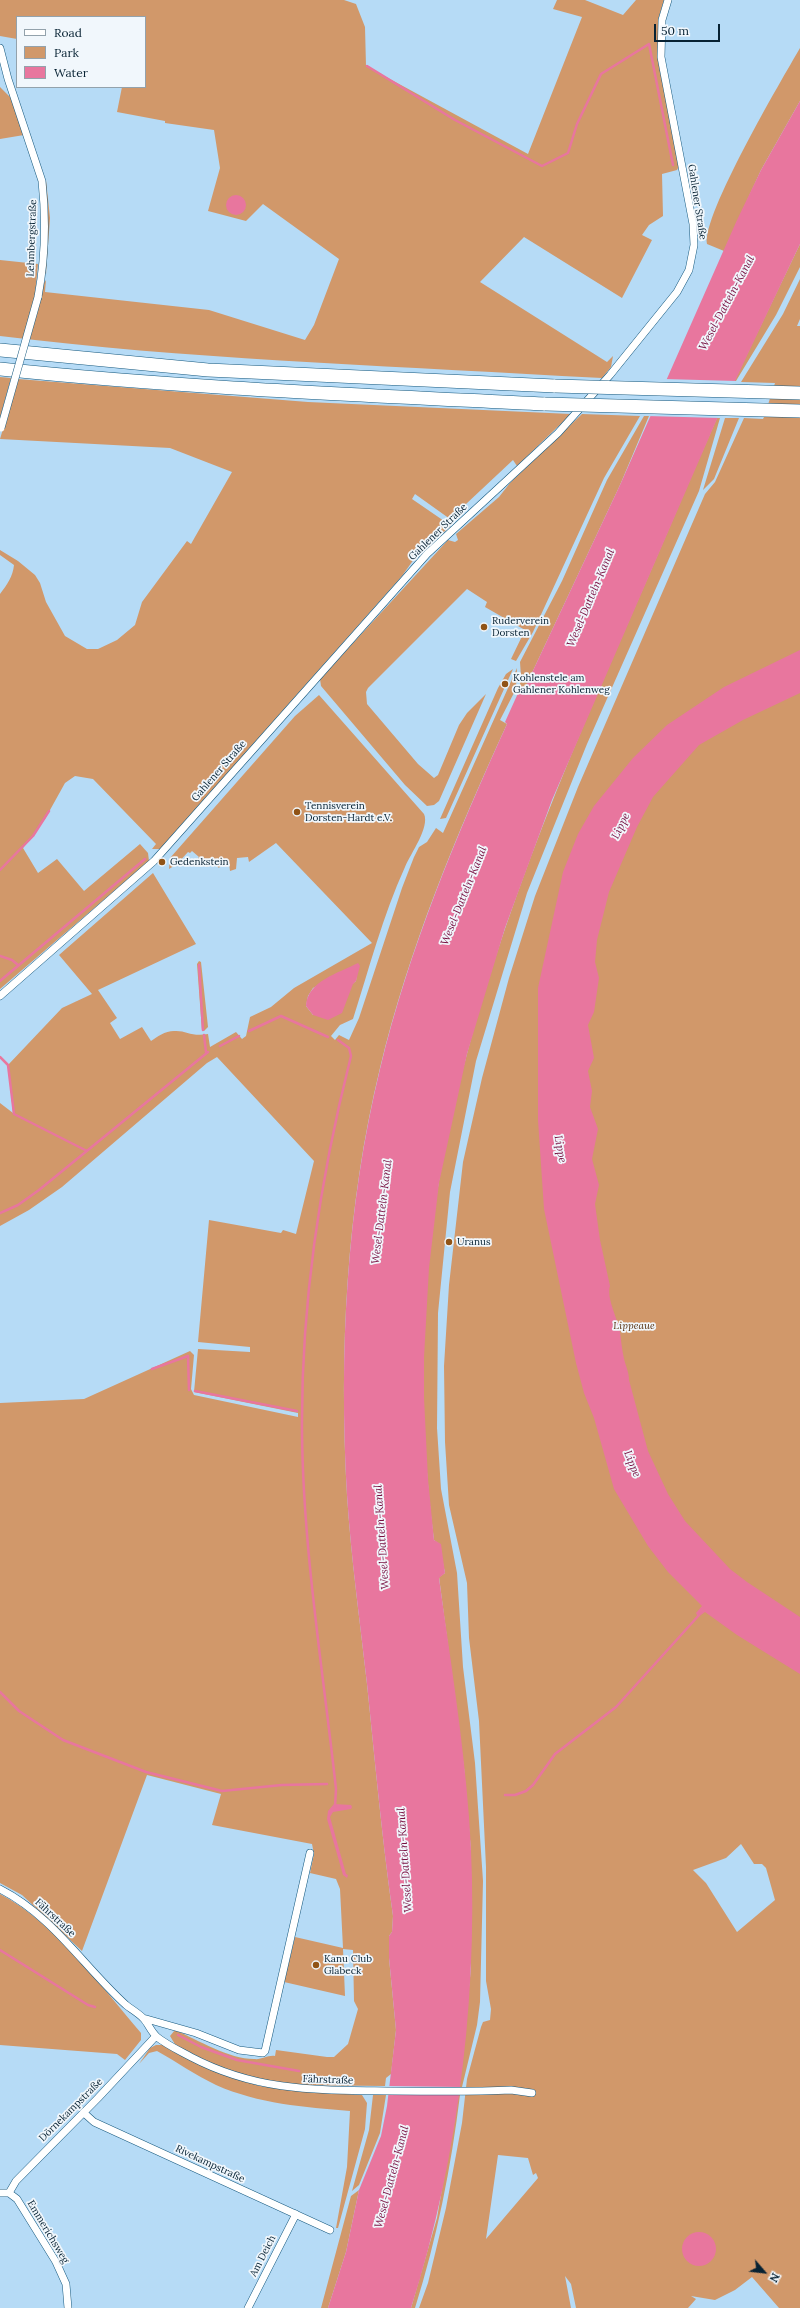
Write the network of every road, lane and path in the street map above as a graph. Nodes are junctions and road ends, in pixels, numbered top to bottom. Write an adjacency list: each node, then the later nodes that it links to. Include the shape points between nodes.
1 (668, 0): 10 (street, Gahlener Straße, via 662,20 660,57 693,224 694,245 689,270 677,292 610,375 558,433 427,554 154,861)
2 (0, 48): 3 (street, Lehmbergstraße)
3 (8, 79): 4 (street); 9 (street, Lehmbergstraße, bridge, via 42,181 43,252 38,297)
4 (0, 80)
5 (0, 350): 7 (highway, bridge, via 208,370 556,386)
6 (0, 369): 8 (highway, bridge, via 143,381 545,404)
7 (800, 393)
8 (800, 411)
9 (0, 429)
10 (0, 996)
11 (310, 1854): 13 (street, Fährstraße, via 265,2051 238,2050 196,2033)
12 (0, 1890): 13 (street, Fährstraße, via 21,1900 80,1954 126,2004)
13 (143, 2018): 14 (street, Fährstraße)
14 (156, 2036): 15 (street, Fährstraße, via 199,2061 245,2080 266,2085 308,2089 511,2090); 16 (street, Dörnekampstraße)
15 (532, 2093)
16 (84, 2113): 17 (street, Dörnekampstraße, via 16,2181); 19 (street, Rivekampstraße, via 94,2122)
17 (9, 2193): 18 (street); 21 (street, Emmerichsweg, via 17,2199 56,2262 66,2284)
18 (0, 2194)
19 (296, 2214): 20 (street, Rivekampstraße); 22 (street, Am Deich)
20 (330, 2230)
21 (68, 2308)
22 (248, 2308)

